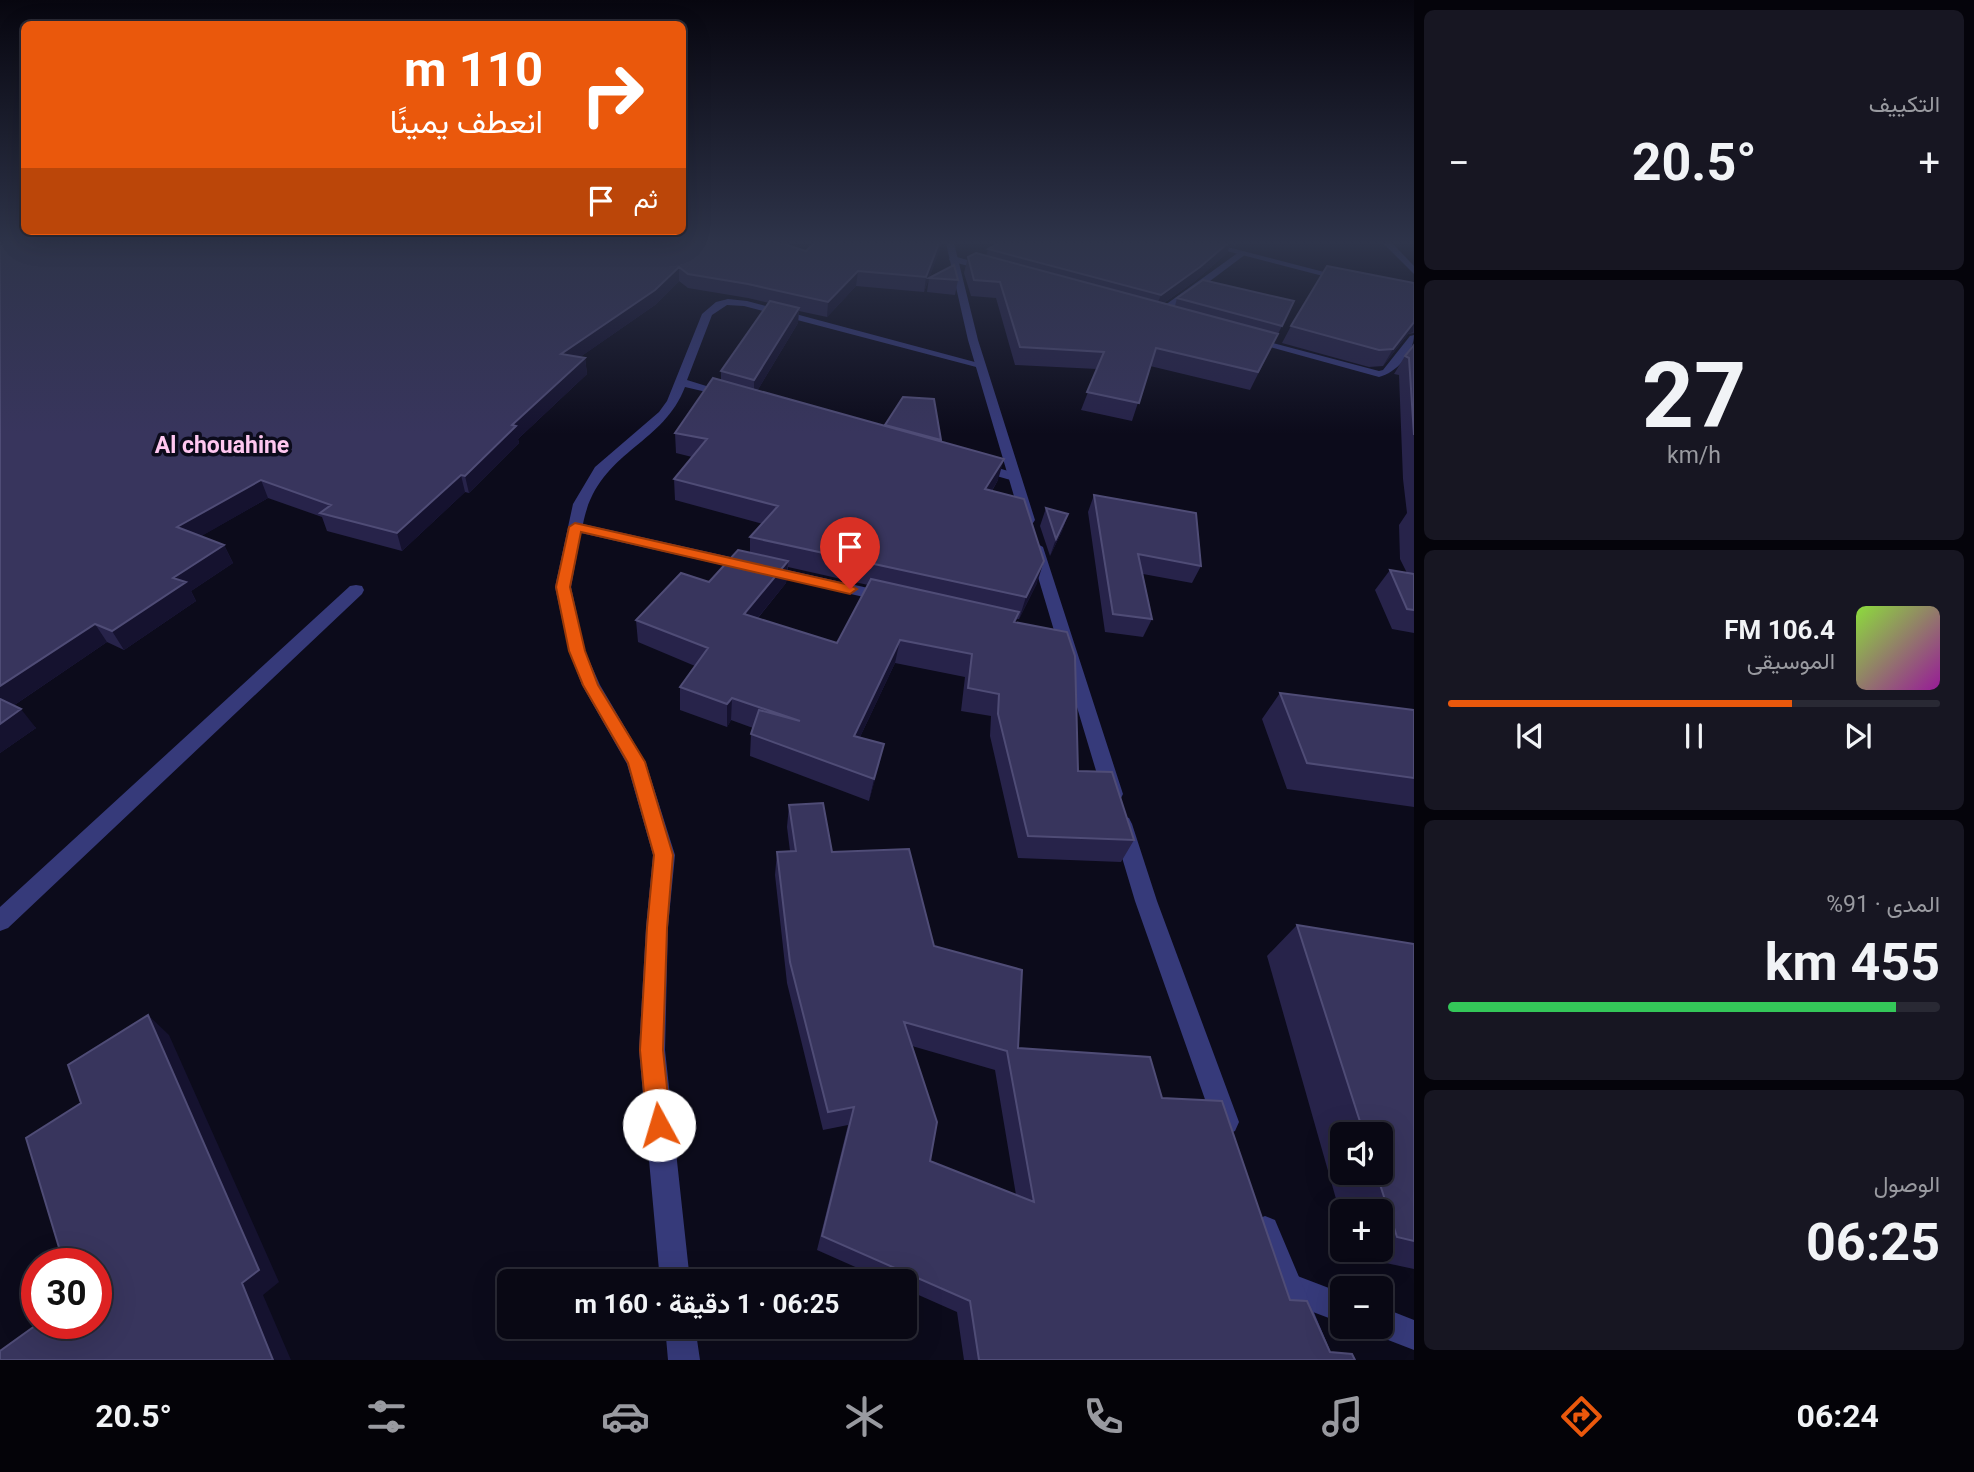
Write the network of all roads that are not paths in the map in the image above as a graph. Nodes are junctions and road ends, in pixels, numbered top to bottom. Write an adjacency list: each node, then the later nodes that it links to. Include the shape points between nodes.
1 (715, 306): 11 (street)
2 (750, 306): 10 (street)
3 (965, 306): 10 (street)
4 (1170, 306): 6 (street)
5 (1145, 312): 6 (street)
6 (1158, 315): 7 (street)
7 (1171, 318)
8 (1234, 336): 9 (street, via 1380,373 1387,372)
9 (1414, 338)
10 (980, 365): 14 (street)
11 (680, 382): 12 (street); 15 (street, via 663,415 600,470 580,505)
12 (742, 400)
13 (961, 462): 14 (street)
14 (1014, 477): 19 (street, via 1058,636 1146,901)
15 (575, 527): 17 (street); 21 (street, via 563,587 577,651 591,685 636,762 664,855 652,1050)
16 (356, 590): 18 (street)
17 (904, 601)
18 (0, 921)
19 (1235, 1145)
20 (1258, 1210): 22 (street)
21 (674, 1269)
22 (1286, 1287): 23 (street); 28 (street)
23 (1330, 1304)
24 (1393, 1327): 25 (street)
25 (1414, 1335)
26 (682, 1339): 27 (street)
27 (684, 1360)
28 (1318, 1360)

